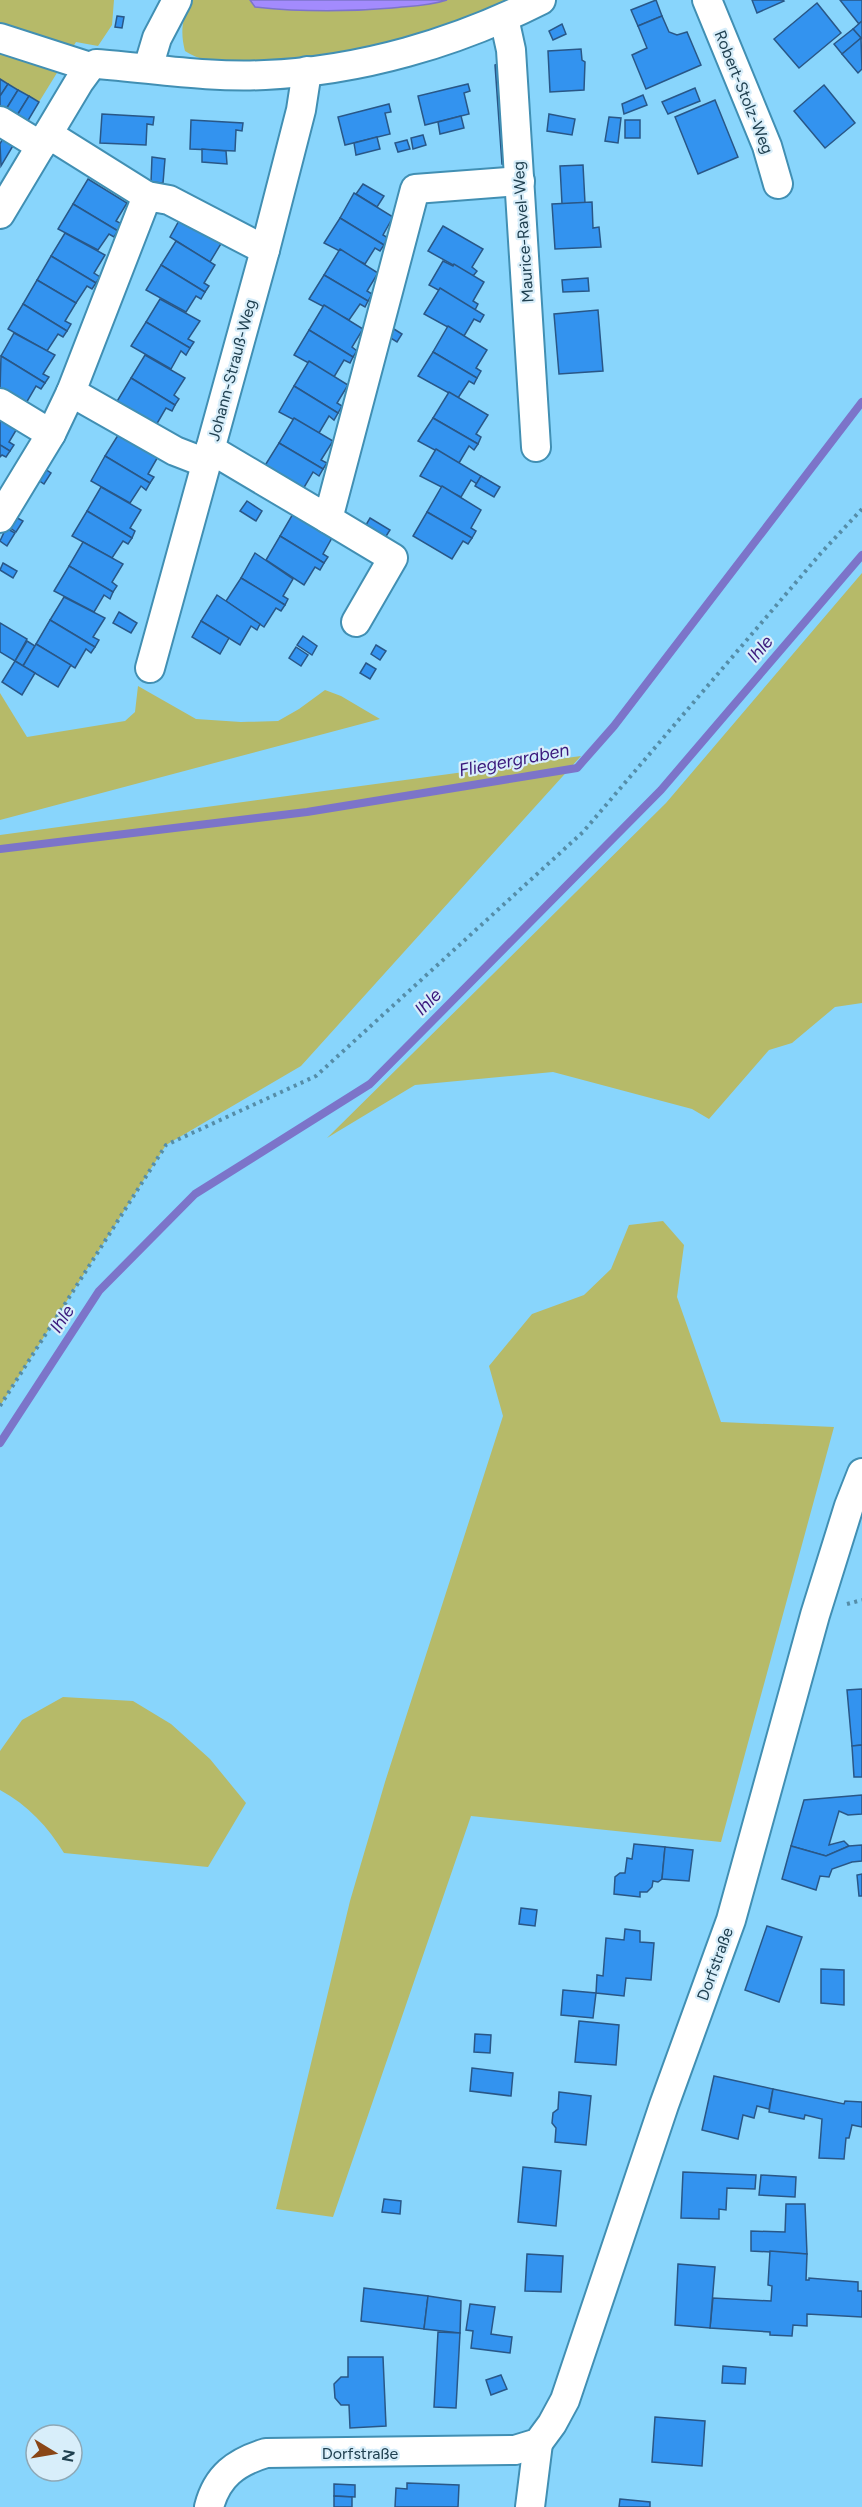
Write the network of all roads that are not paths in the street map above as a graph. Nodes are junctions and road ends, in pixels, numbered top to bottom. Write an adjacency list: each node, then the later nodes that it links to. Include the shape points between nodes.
1 (177, 0): 7 (street, via 157,38)
2 (541, 0): 4 (street)
3 (707, 0): 12 (street, Robert-Stolz-Weg, via 767,146)
4 (504, 18): 8 (street, via 459,37 410,51); 11 (street, Maurice-Ravel-Weg, via 511,50)
5 (0, 38): 6 (street)
6 (90, 67): 7 (street, via 96,64); 10 (street)
7 (148, 68): 8 (street, via 264,75)
8 (307, 71): 15 (street, Johann-Strauß-Weg, via 301,110)
9 (0, 121): 10 (street)
10 (44, 140): 13 (street); 14 (street)
11 (519, 181): 19 (street, Maurice-Ravel-Weg); 22 (street, via 415,189)
12 (778, 184)
13 (147, 196): 15 (street, via 169,200); 16 (street)
14 (1, 211)
15 (265, 250): 20 (street, Johann-Strauß-Weg)
16 (71, 392): 18 (street); 20 (street, via 175,451)
17 (0, 403): 18 (street)
18 (51, 434): 21 (street)
19 (536, 447)
20 (208, 456): 22 (street); 24 (street, Johann-Strauß-Weg)
21 (0, 518)
22 (328, 519): 23 (street, via 393,558)
23 (356, 622)
24 (150, 668)
25 (862, 1473): 26 (street, Dorfstraße, via 815,1615 731,1920 565,2400)
26 (538, 2443): 27 (street, Dorfstraße, via 490,2452 266,2453 231,2468 219,2482); 28 (street, Dorfstraße)
27 (208, 2507)
28 (530, 2507)

